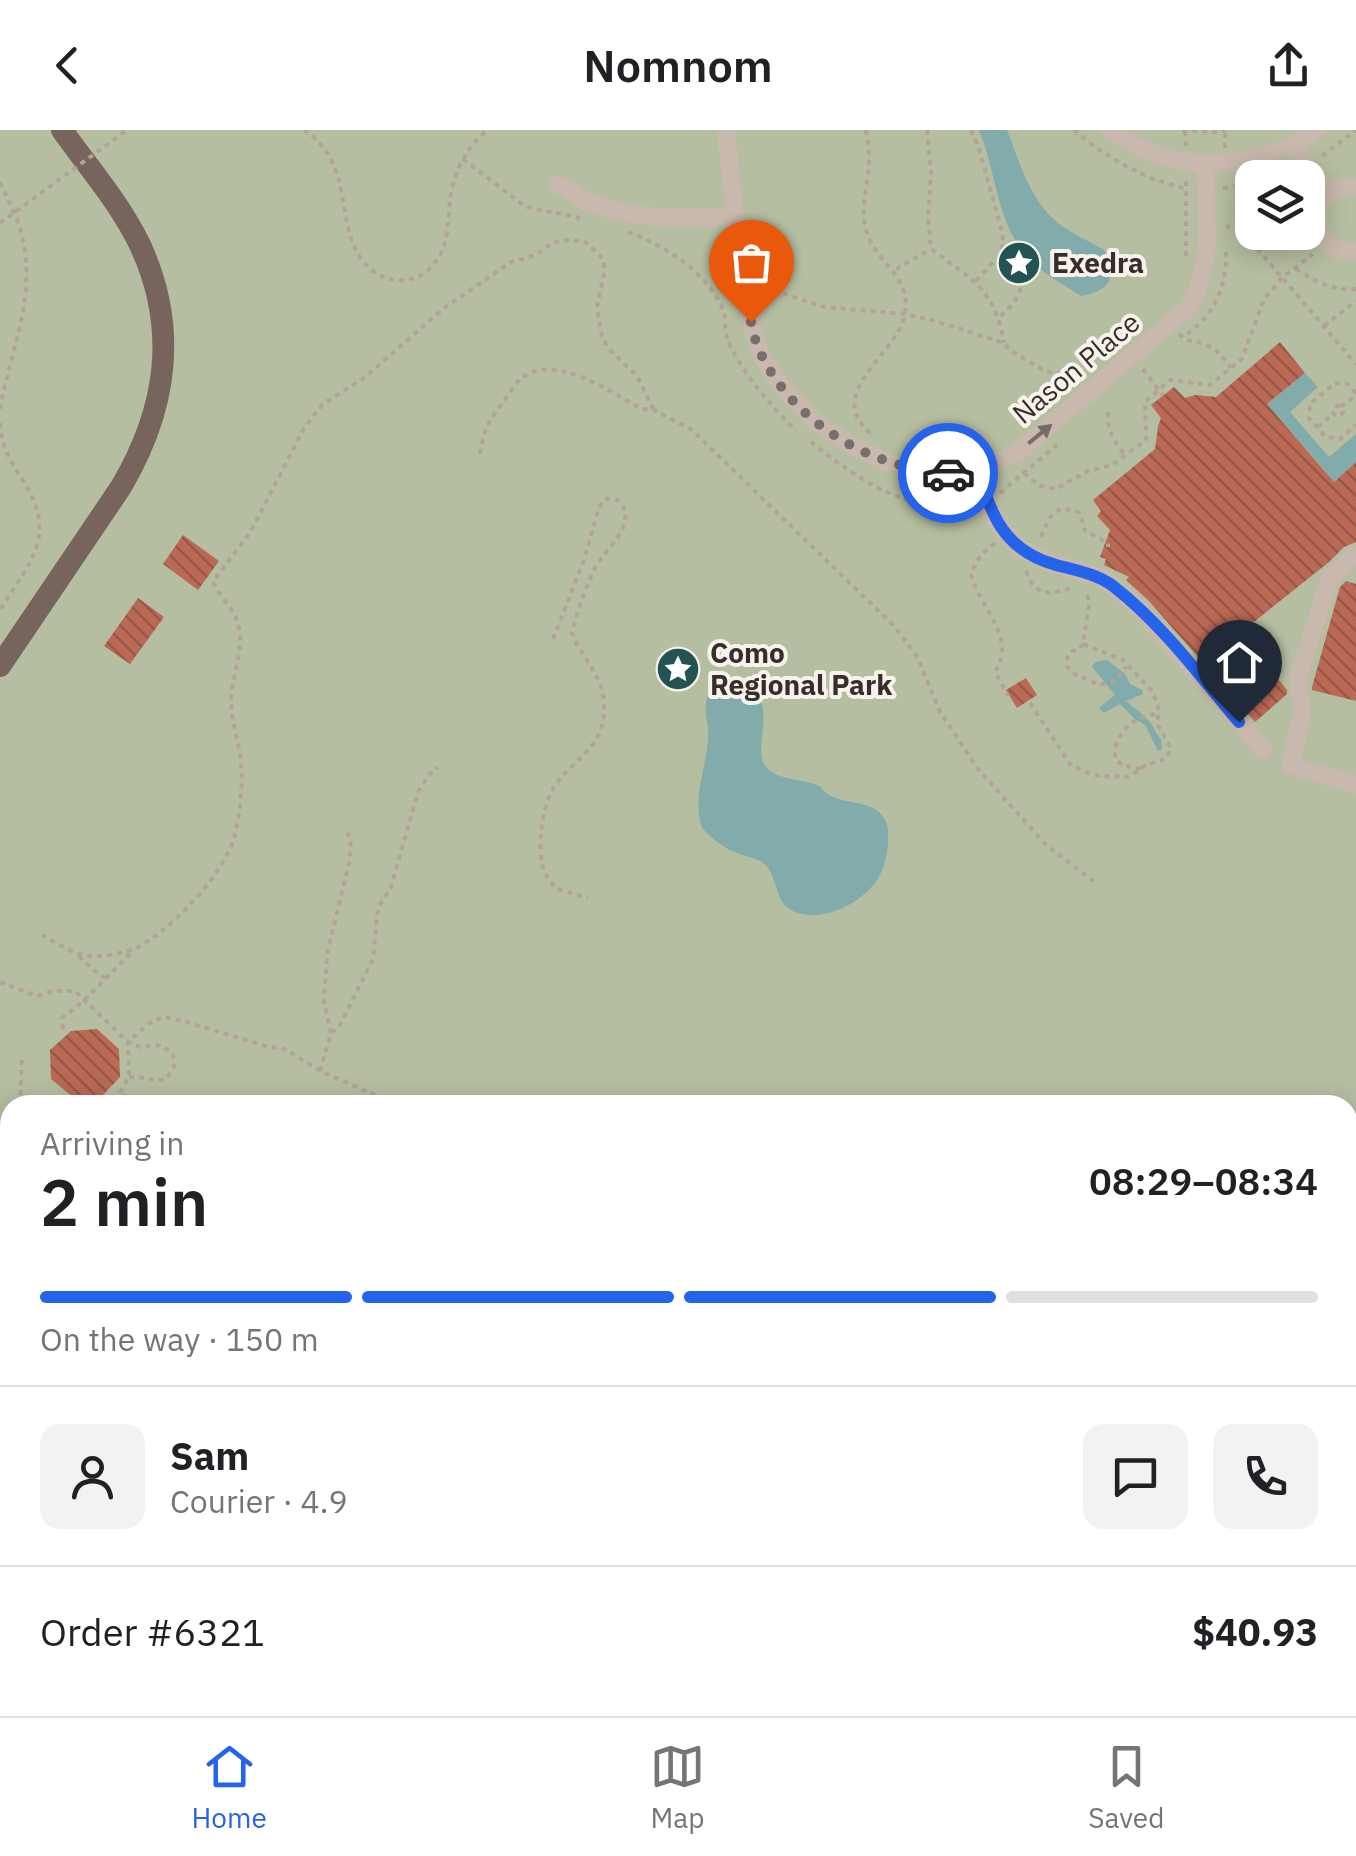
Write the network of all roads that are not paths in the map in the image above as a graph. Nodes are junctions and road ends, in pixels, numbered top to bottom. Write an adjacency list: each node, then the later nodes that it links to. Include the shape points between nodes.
1 (62, 130): 14 (main road, via 139,244 159,304 163,368 150,430 122,488)
2 (726, 130): 10 (street, Nason Place)
3 (1108, 130): 6 (street, via 1151,152)
4 (1318, 130): 5 (street)
5 (1292, 146): 6 (street, via 1254,158); 9 (street)
6 (1196, 163): 12 (street, Nason Place, one-way to 6, via 1017,453 1188,308 1204,271 1207,222)
7 (558, 184): 10 (street, via 586,200 641,215)
8 (1356, 187): 9 (street)
9 (1329, 194): 11 (street, via 1317,212 1320,235 1338,250)
10 (735, 216): 12 (street, Nason Place, via 759,351 815,422 889,463 947,473)
11 (1356, 251)
12 (978, 469): 15 (street, via 995,520 1018,547 1110,584)
13 (1354, 556): 16 (street, via 1329,580 1298,678 1302,715 1290,766)
14 (0, 666)
15 (1264, 750)
16 (1356, 784)

